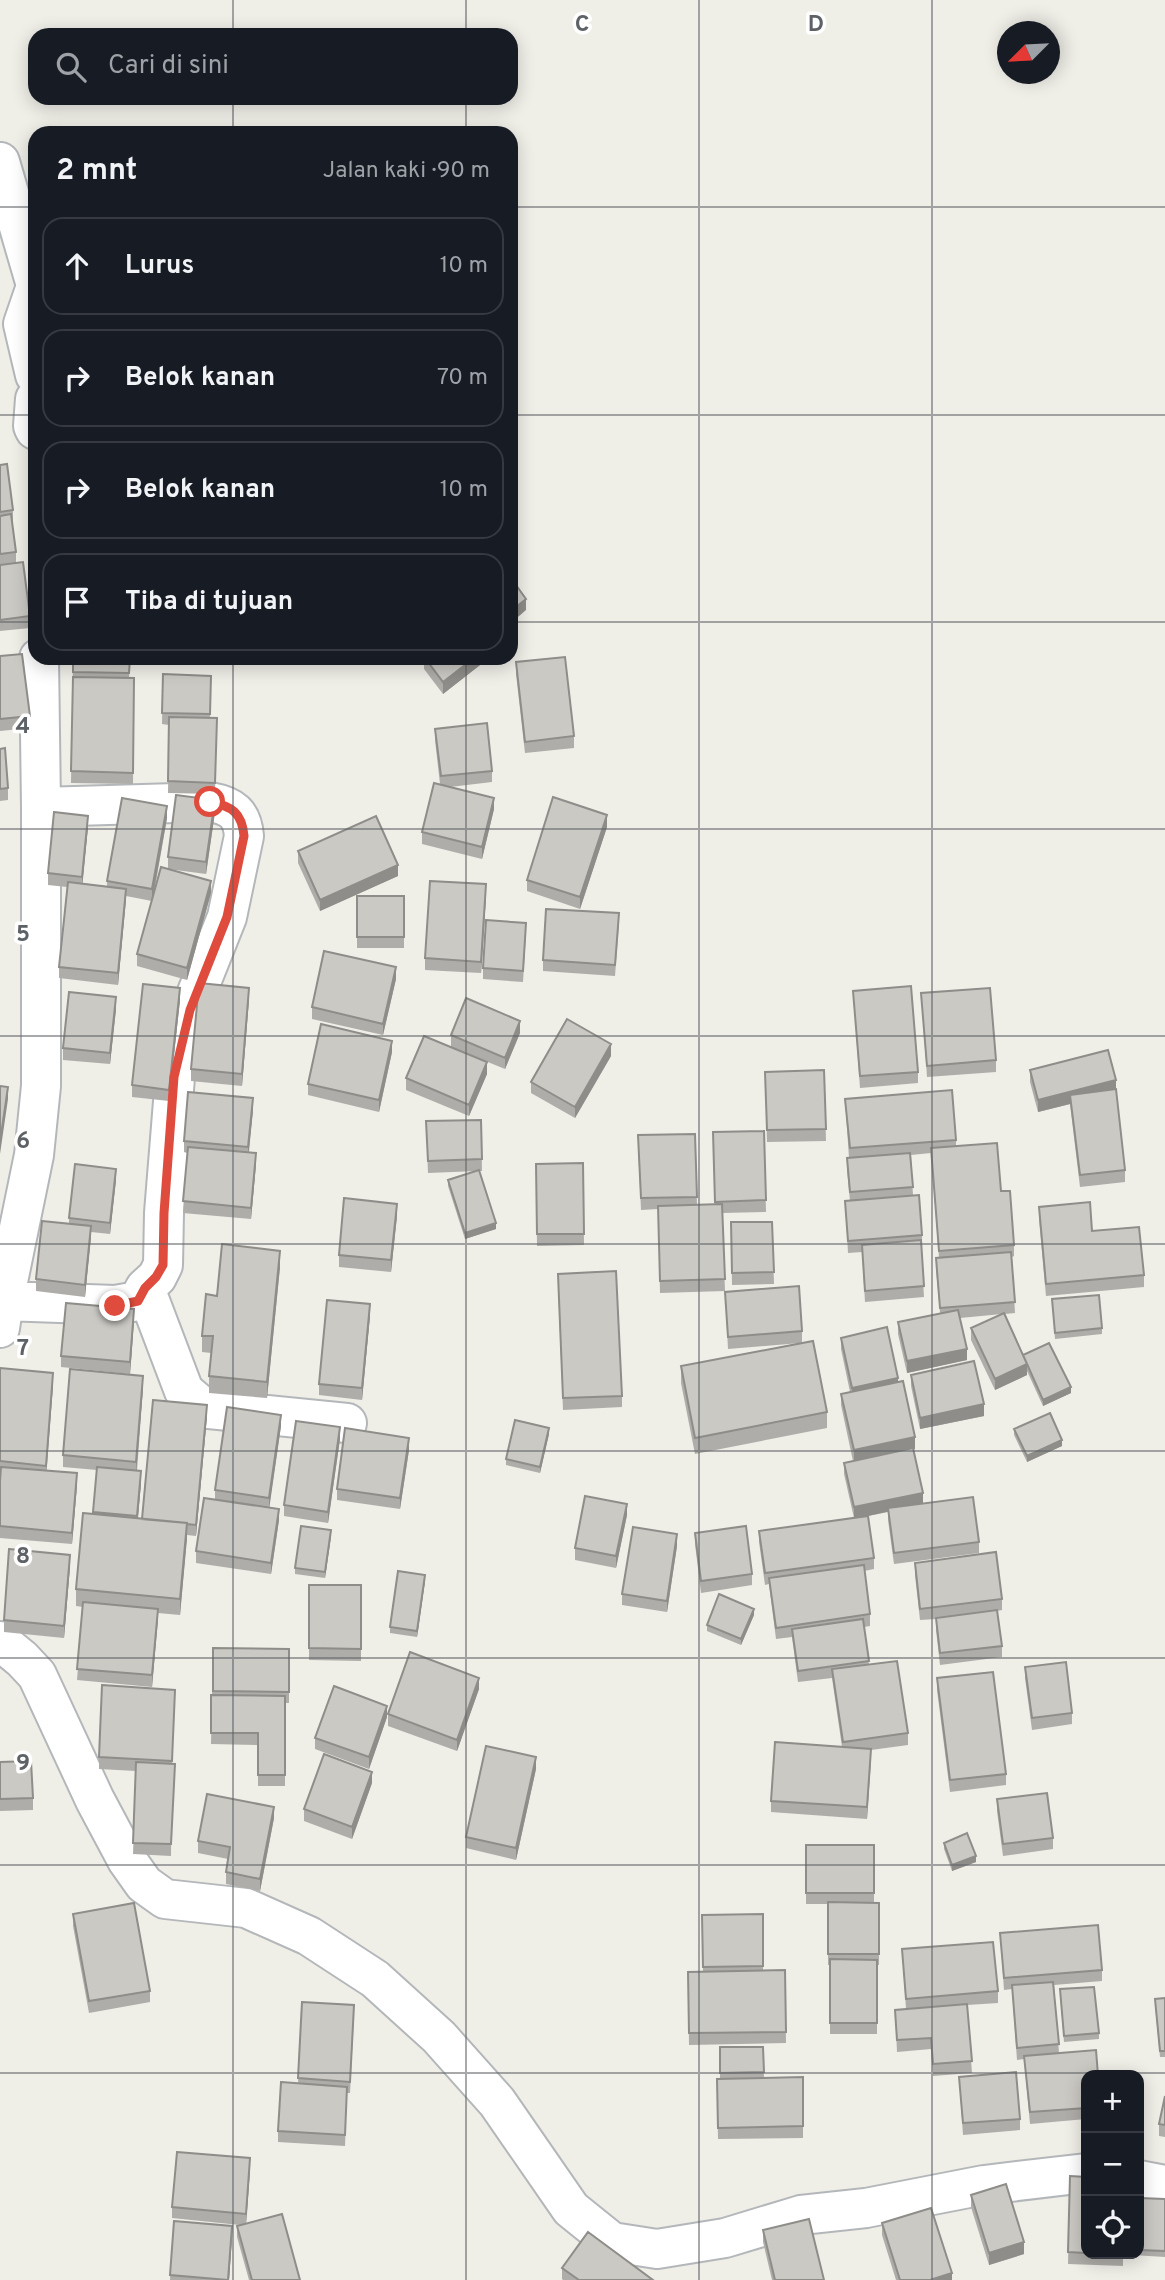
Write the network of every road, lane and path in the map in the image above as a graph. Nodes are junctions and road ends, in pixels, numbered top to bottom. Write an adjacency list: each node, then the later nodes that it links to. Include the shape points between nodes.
1 (0, 162): 2 (street)
2 (28, 258)
3 (28, 309): 4 (street, via 23,324)
4 (28, 345)
5 (39, 665): 6 (street)
6 (41, 807): 7 (street, via 210,802 232,808 243,824 227,917 190,1010 174,1077 163,1265); 8 (street, via 41,1086 34,1155)
7 (145, 1288): 8 (street, via 138,1301 115,1306); 9 (street, via 184,1391 198,1403 209,1409)
8 (2, 1314)
9 (347, 1423)
10 (0, 1641): 11 (street, via 37,1675 94,1800 144,1884 165,1899 246,1908 309,1936 375,1979 439,2038 497,2102 571,2209 612,2242 657,2249 725,2238 801,2215)
11 (1081, 2174)
12 (1144, 2181): 13 (street)
13 (1165, 2185)

